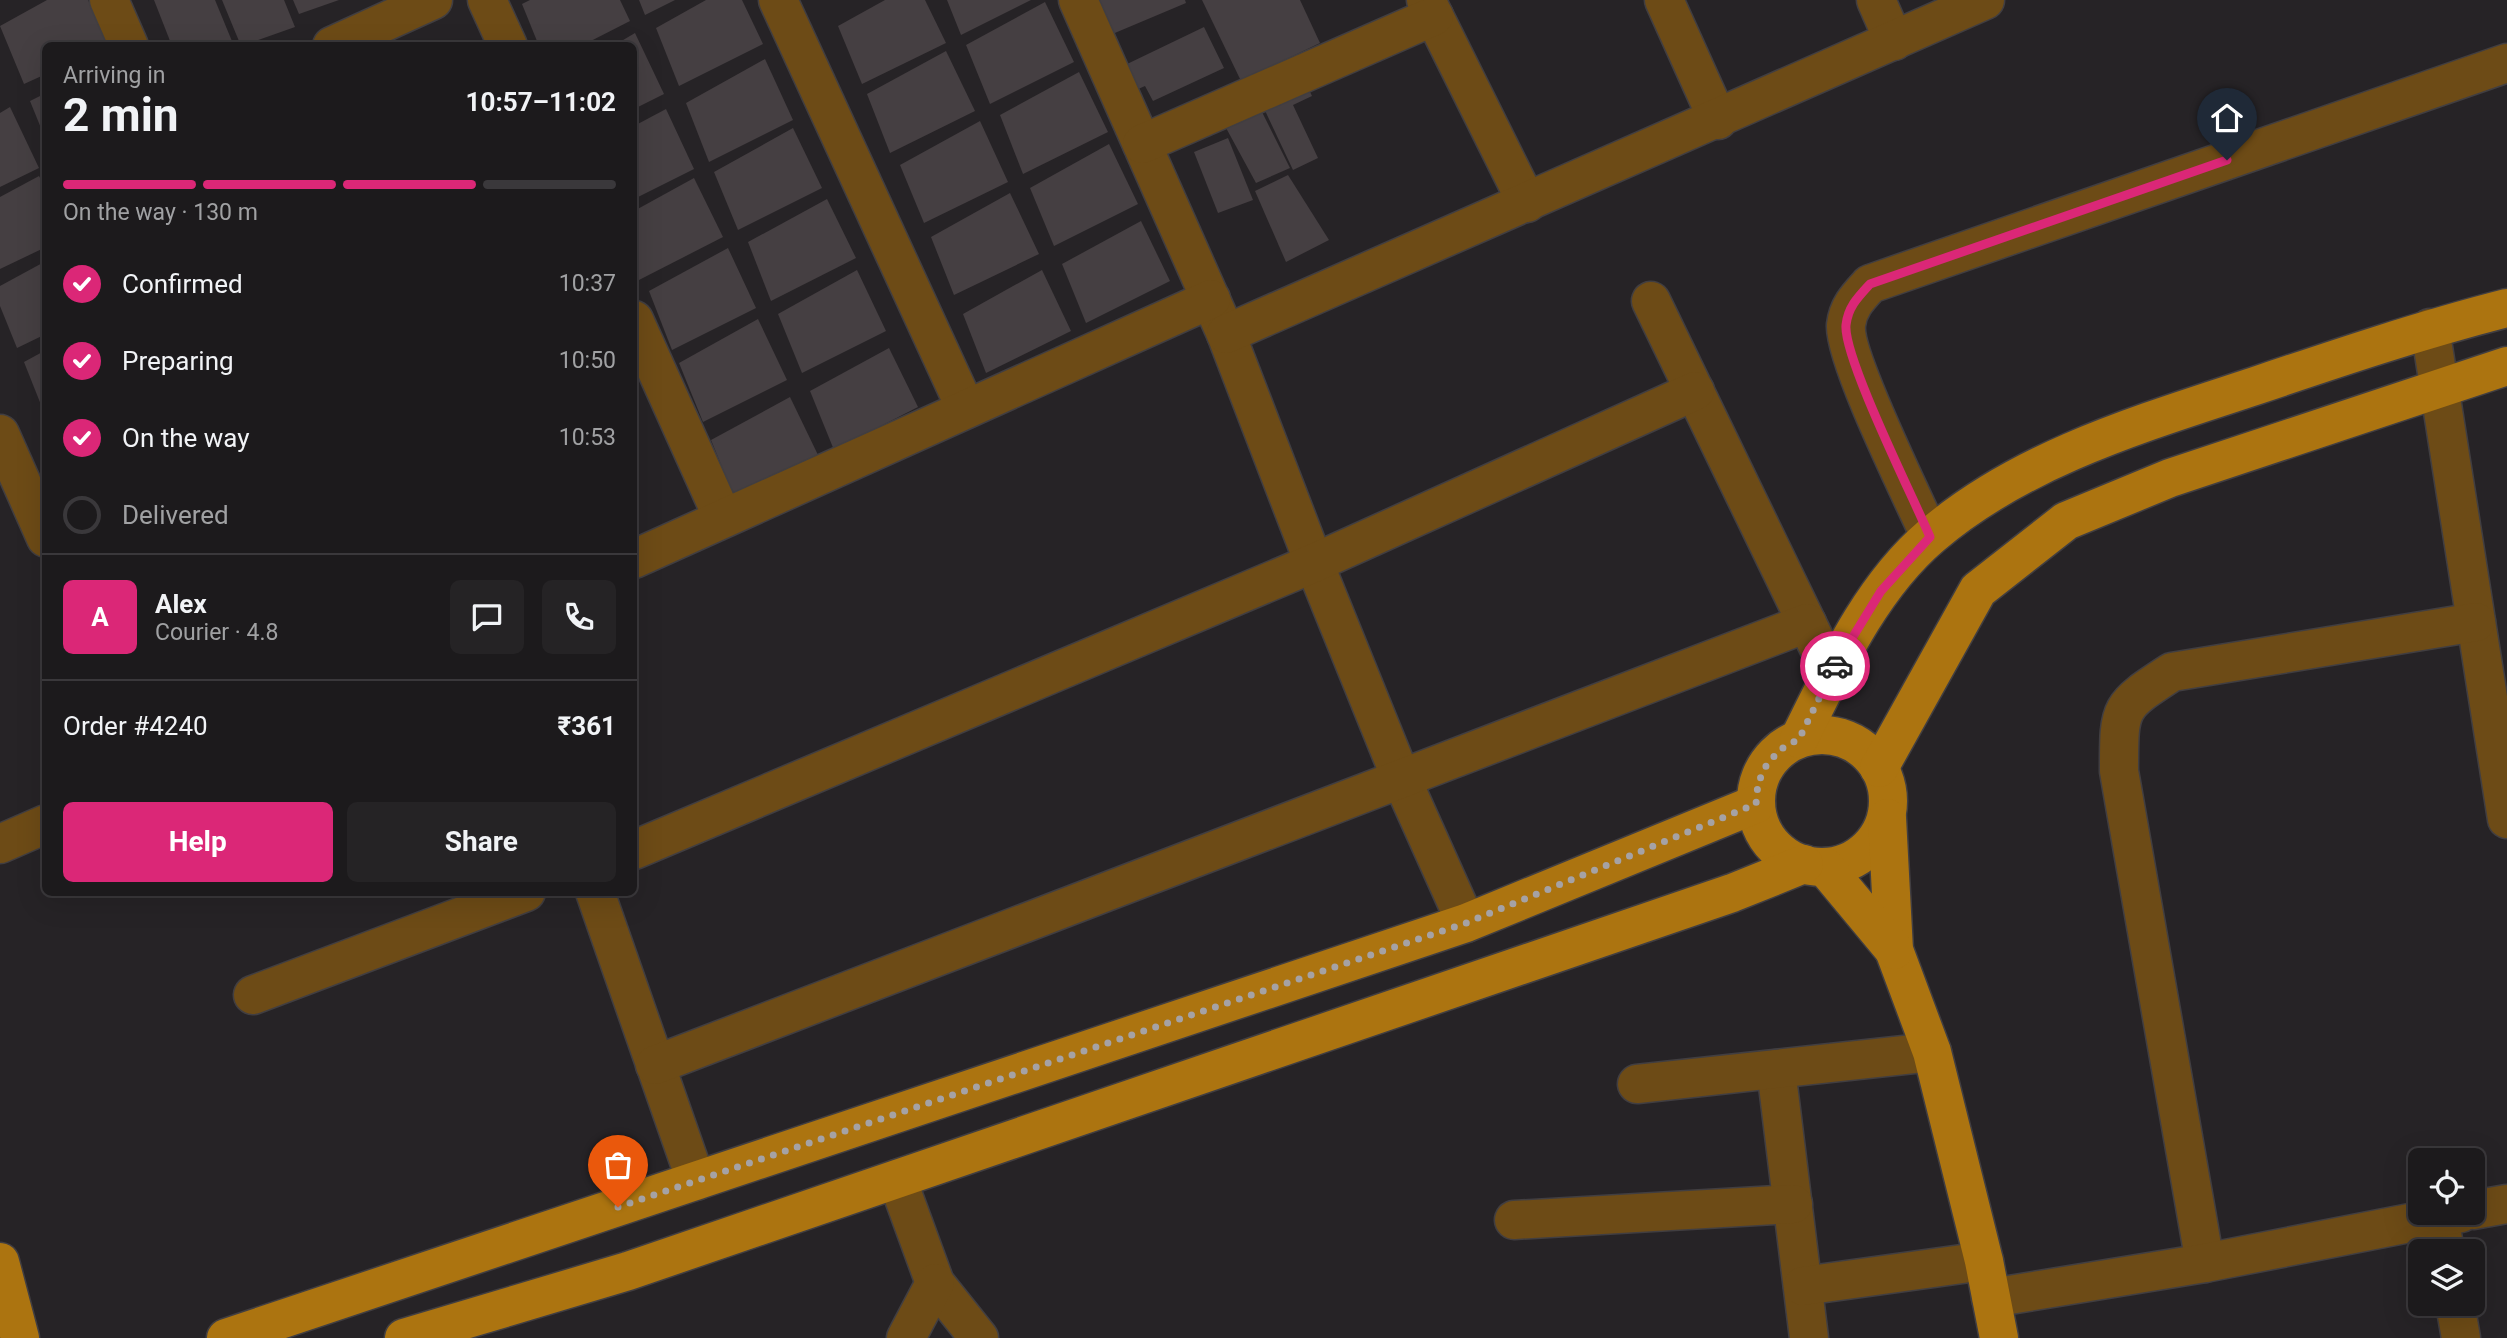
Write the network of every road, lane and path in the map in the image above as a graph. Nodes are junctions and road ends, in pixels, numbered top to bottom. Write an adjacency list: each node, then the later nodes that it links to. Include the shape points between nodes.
1 (108, 0): 11 (street)
2 (433, 0): 12 (street)
3 (487, 0): 13 (street)
4 (778, 0): 27 (street)
5 (1078, 0): 16 (street)
6 (1664, 0): 15 (street)
7 (1876, 0): 10 (street)
8 (1986, 0): 10 (street)
9 (1430, 8): 16 (street); 17 (street)
10 (1894, 41): 15 (street)
11 (127, 42)
12 (341, 42)
13 (506, 42)
14 (2507, 62): 31 (street, via 1870,284 1851,305 1848,316 1853,359)
15 (1718, 120): 17 (street)
16 (1142, 144): 18 (street)
17 (1527, 203): 23 (street)
18 (1211, 299): 23 (street); 27 (street)
19 (1651, 301): 26 (street)
20 (2507, 308): 22 (main road)
21 (637, 327): 29 (street)
22 (2430, 328): 25 (street); 31 (main road, via 2098,438 1994,492)
23 (1226, 334): 33 (street)
24 (2507, 366): 25 (main road)
25 (2439, 388): 35 (street); 38 (main road, via 2170,478 2066,521 1978,590)
26 (1695, 391): 33 (street); 34 (street)
27 (966, 409): 29 (street)
28 (0, 434): 30 (street)
29 (723, 518): 32 (street)
30 (42, 529)
31 (1930, 537): 36 (main road, via 1881,591)
32 (637, 558)
33 (1314, 563): 39 (street); 45 (street)
34 (1807, 623): 36 (street); 39 (street)
35 (2487, 636): 42 (street); 65 (street, via 2172,672 2130,699 2119,724 2119,771)
36 (1832, 673): 37 (main road)
37 (1799, 739): 38 (main road, via 1819,734 1840,737 1859,745); 40 (main road, via 1767,764 1758,783)
38 (1879, 768): 41 (main road, via 1889,798)
39 (1401, 778): 49 (street); 53 (street)
40 (1756, 804): 46 (main road, via 1770,842 1786,856); 49 (main road)
41 (1887, 818): 46 (main road, via 1864,852 1846,863); 50 (main road)
42 (2507, 819)
43 (42, 826): 44 (street)
44 (0, 844)
45 (637, 849)
46 (1815, 866): 50 (main road); 56 (main road)
47 (515, 896): 51 (street)
48 (595, 896): 53 (street)
49 (1466, 923): 57 (main road)
50 (1894, 950): 52 (main road)
51 (253, 995)
52 (1932, 1052): 54 (street); 63 (main road)
53 (655, 1065): 57 (street)
54 (1776, 1069): 55 (street); 58 (street)
55 (1637, 1084)
56 (897, 1179): 66 (street); 72 (main road, via 628,1271)
57 (696, 1181): 71 (main road)
58 (1793, 1204): 61 (street); 67 (street)
59 (2507, 1204): 60 (street)
60 (2485, 1212)
61 (1514, 1220)
62 (2442, 1225): 65 (street)
63 (1984, 1261): 67 (street); 68 (main road)
64 (0, 1262): 70 (main road)
65 (2205, 1263): 68 (street)
66 (935, 1283): 73 (street); 74 (street)
67 (1803, 1286): 75 (street)
68 (1991, 1298): 76 (main road)
69 (2457, 1316): 77 (street)
70 (20, 1338)
71 (226, 1338)
72 (404, 1338)
73 (906, 1338)
74 (979, 1338)
75 (1809, 1338)
76 (1999, 1338)
77 (2461, 1338)

